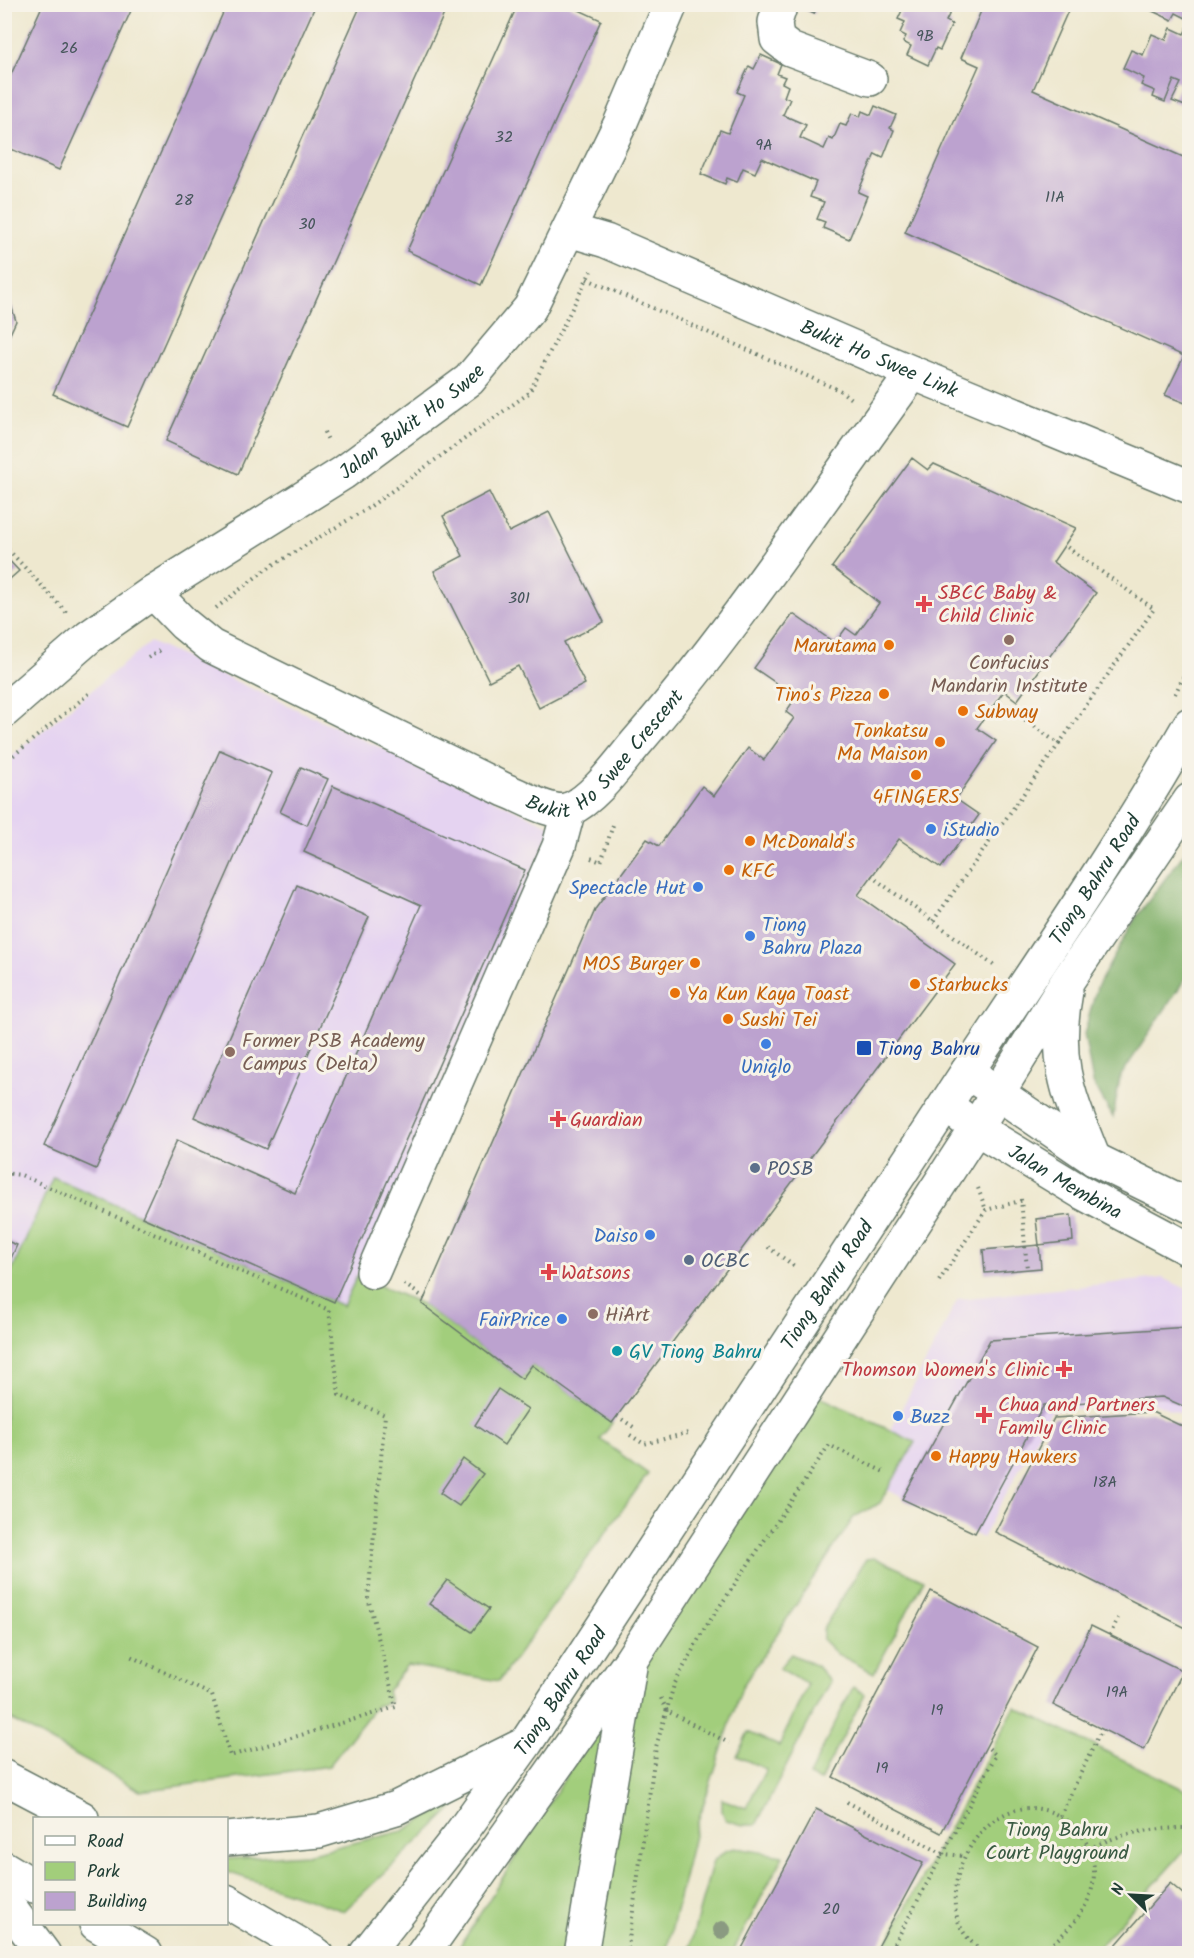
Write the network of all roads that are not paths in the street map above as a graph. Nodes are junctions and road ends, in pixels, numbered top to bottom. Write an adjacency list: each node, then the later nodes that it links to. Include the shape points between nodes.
1 (671, 4): 4 (main road, Jalan Bukit Ho Swee)
2 (781, 4): 3 (main road, via 775,22 777,39 790,49)
3 (870, 79)
4 (569, 230): 5 (main road, Bukit Ho Swee Link, via 606,241); 7 (main road, Jalan Bukit Ho Swee, via 530,308 469,380 342,473)
5 (913, 373): 6 (main road, Bukit Ho Swee Link); 11 (main road, Bukit Ho Swee Crescent, via 674,698 598,787)
6 (1190, 487)
7 (153, 592): 8 (main road, Jalan Bukit Ho Swee, via 89,637); 11 (main road, Bukit Ho Swee Crescent, via 211,646 506,790 553,810)
8 (4, 711)
9 (1190, 724): 13 (main road, Tiong Bahru Road, via 1141,810)
10 (1190, 800): 12 (main road, Tiong Bahru Road)
11 (569, 809): 20 (main road, via 558,846)
12 (1068, 980): 14 (main road, Tiong Bahru Road); 17 (main road, via 1060,1058 1070,1100)
13 (967, 1072): 14 (main road, Jalan Membina); 15 (main road, Tiong Bahru Road)
14 (998, 1093): 16 (main road, Tiong Bahru Road); 17 (main road, Jalan Membina)
15 (946, 1105): 16 (main road, Jalan Membina); 22 (main road, Tiong Bahru Road)
16 (976, 1128): 19 (main road, Jalan Membina, via 1081,1192); 21 (main road, Tiong Bahru Road)
17 (1094, 1159): 18 (main road, Jalan Membina)
18 (1190, 1206)
19 (1190, 1250)
20 (374, 1272)
21 (631, 1660): 35 (main road, Tiong Bahru Road); 36 (main road)
22 (526, 1743): 25 (main road, via 396,1809 319,1830); 34 (main road, Tiong Bahru Road, via 459,1836)
23 (4, 1777): 24 (main road)
24 (80, 1817)
25 (228, 1839)
26 (4, 1868): 27 (main road)
27 (33, 1885)
28 (4, 1900): 31 (main road)
29 (228, 1902): 33 (main road)
30 (99, 1925): 32 (main road)
31 (44, 1953)
32 (146, 1953)
33 (316, 1953)
34 (366, 1953)
35 (423, 1953)
36 (581, 1953)

